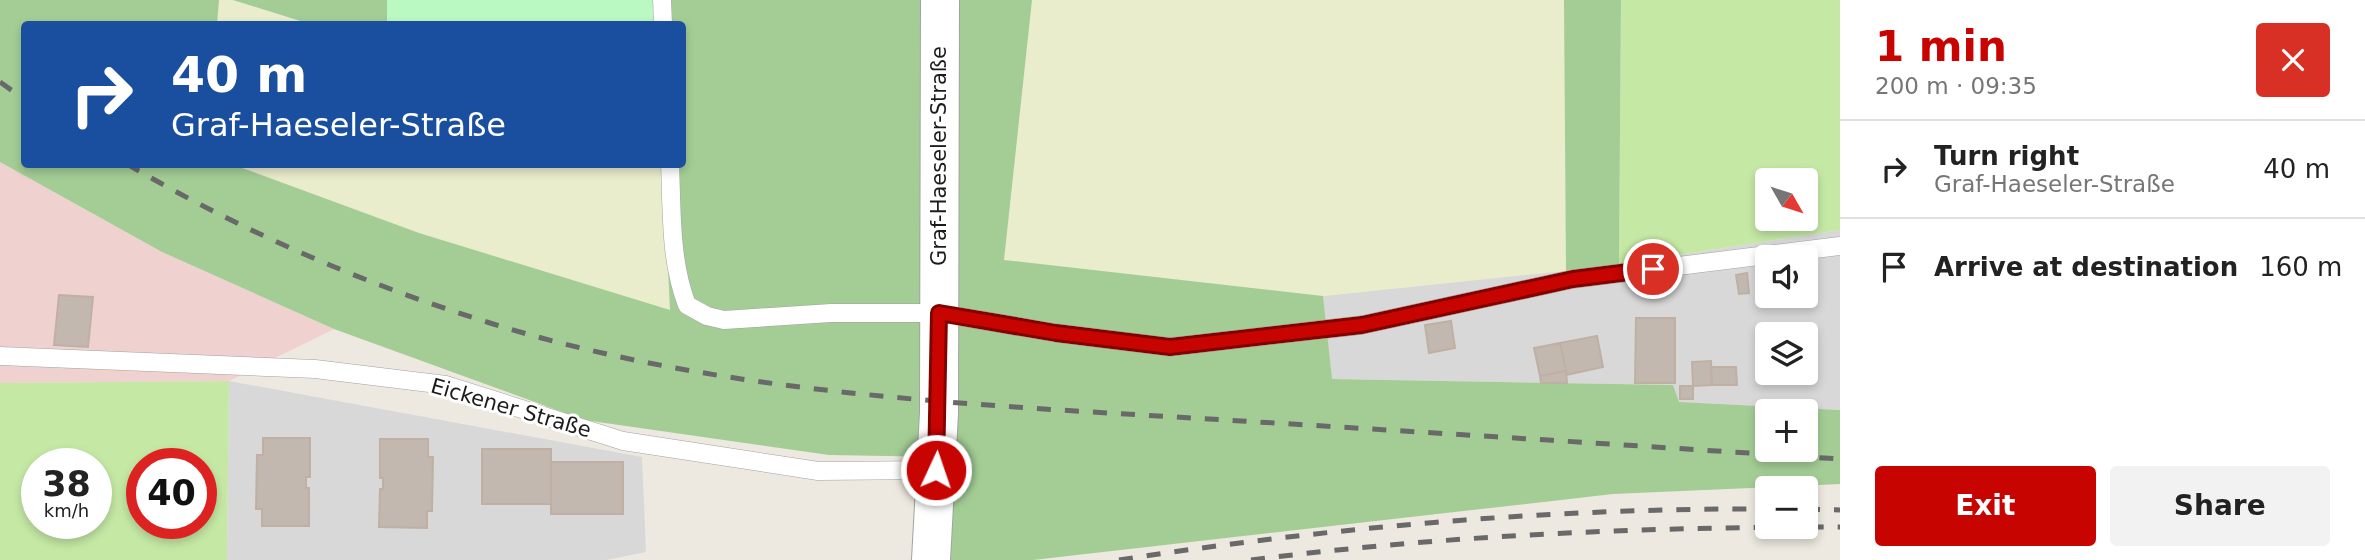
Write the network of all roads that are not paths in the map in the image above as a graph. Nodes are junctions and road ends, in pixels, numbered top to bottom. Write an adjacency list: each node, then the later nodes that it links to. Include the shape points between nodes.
1 (662, 0): 3 (lane)
2 (940, 0): 6 (street, Graf-Haeseler-Straße)
3 (663, 21)
4 (670, 168): 6 (lane, via 675,264 687,306 724,320 831,313)
5 (1840, 246): 6 (lane, via 1573,279 1362,325 1170,347)
6 (939, 313): 8 (street, Graf-Haeseler-Straße)
7 (0, 356): 8 (lane, Eickener Straße, via 328,370 446,385 623,441 818,471)
8 (936, 470): 9 (street, Graf-Haeseler-Straße)
9 (931, 560)

